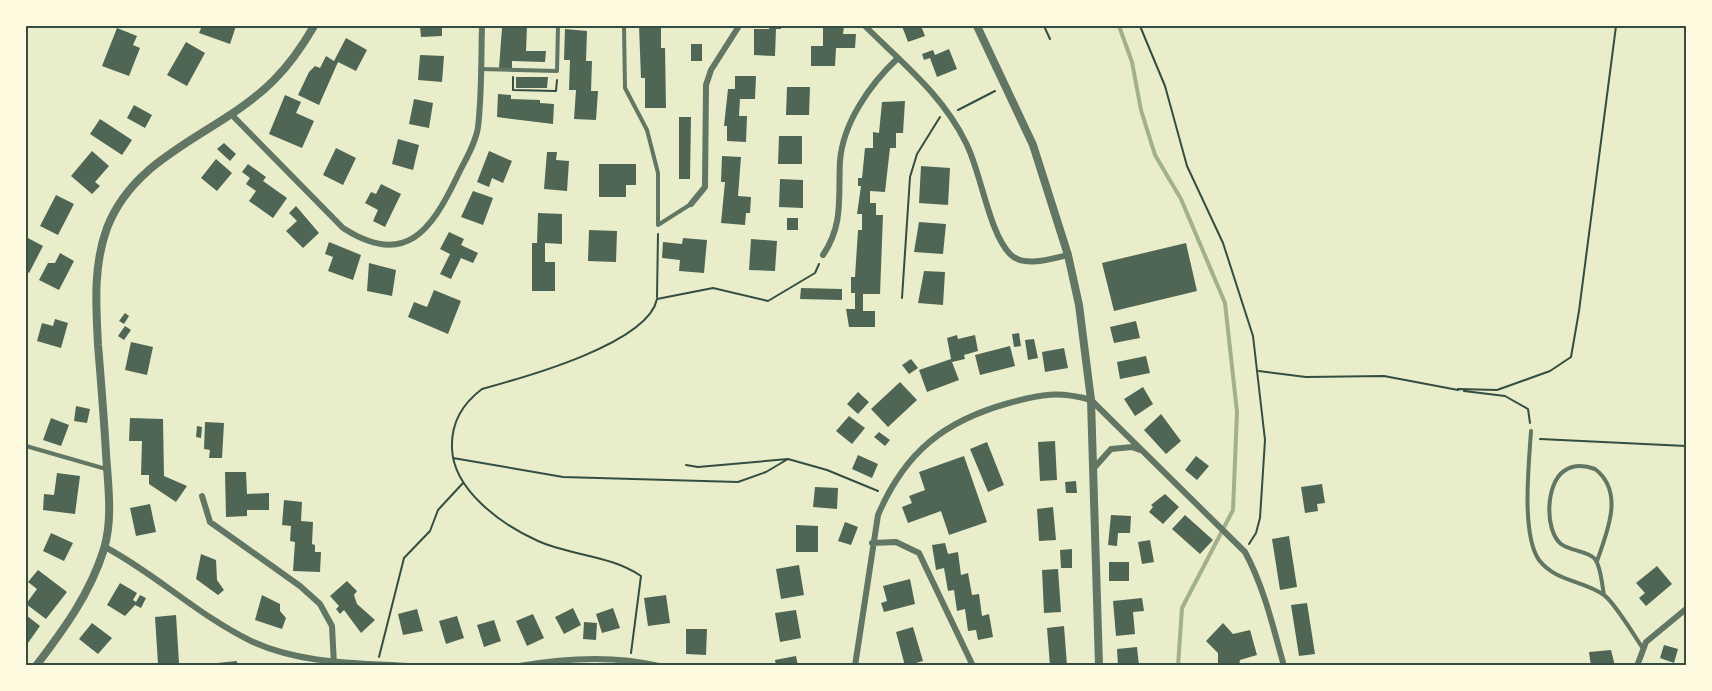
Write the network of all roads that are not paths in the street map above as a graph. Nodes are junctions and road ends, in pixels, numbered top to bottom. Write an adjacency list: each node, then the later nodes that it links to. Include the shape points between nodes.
1 (314, 26): 10 (street, via 274,81)
2 (482, 26): 9 (street)
3 (558, 26): 9 (lane, via 557,71)
4 (624, 26): 11 (lane, via 625,88 647,130 658,173 658,225)
5 (739, 26): 11 (street, via 706,85 705,187)
6 (865, 26): 8 (street)
7 (977, 26): 13 (street, via 1033,145)
8 (898, 58): 12 (street, via 881,74 844,136 839,222); 13 (street, via 947,108 967,145 1000,239 1009,254 1027,261)
9 (480, 69): 10 (street, via 478,129 465,160 435,220 419,235 399,244 378,245 343,228)
10 (231, 114): 18 (street, via 147,169 116,206 107,229 97,273 97,317)
11 (691, 204)
12 (823, 255)
13 (1068, 255): 14 (street, via 1083,329)
14 (1091, 400): 17 (street); 19 (street); 21 (street, via 1067,393 1041,394 983,410 954,423 909,461 887,494)
15 (1531, 431): 24 (lane, via 1529,516 1531,540 1538,557 1562,578)
16 (26, 446): 18 (lane)
17 (1143, 452): 19 (street, via 1132,447 1111,448); 35 (street, via 1245,552 1268,607)
18 (107, 469): 22 (street)
19 (1092, 471): 34 (street)
20 (202, 496): 27 (street, via 210,522 320,604 332,626)
21 (872, 543): 32 (street); 33 (street, via 897,542 919,553)
22 (105, 547): 27 (street, via 253,642); 28 (street, via 90,586 68,624)
23 (1597, 561): 23 (lane, via 1561,544 1552,529 1553,484 1558,476 1575,466 1595,469 1608,482 1612,509); 24 (lane)
24 (1604, 595): 26 (lane)
25 (1686, 609): 26 (street)
26 (1642, 647): 36 (street)
27 (334, 664): 29 (street)
28 (36, 666)
29 (408, 666)
30 (519, 666): 31 (street, via 631,659)
31 (659, 666)
32 (855, 666)
33 (973, 666)
34 (1099, 666)
35 (1284, 666)
36 (1637, 666)

